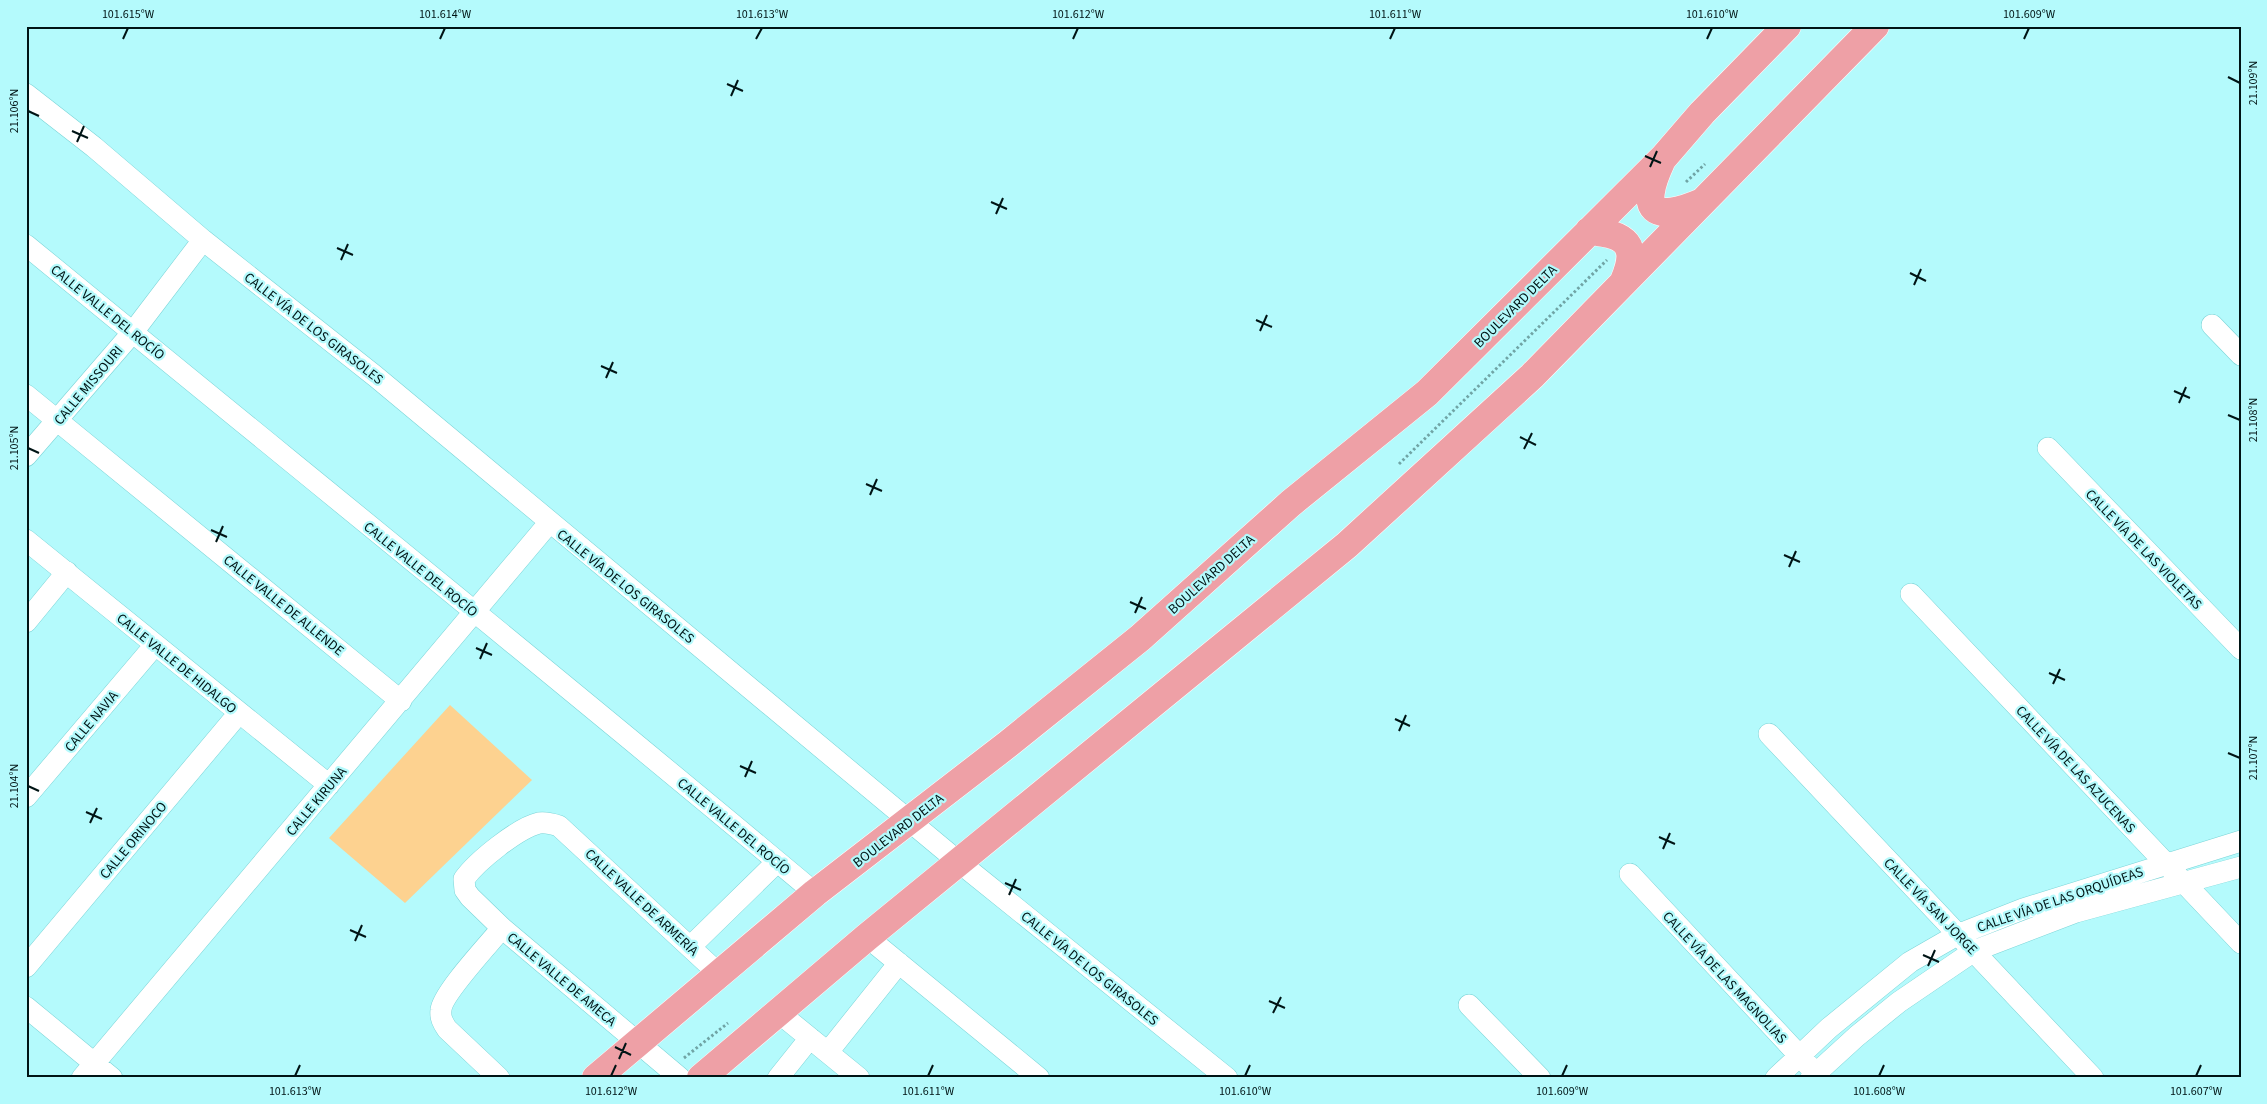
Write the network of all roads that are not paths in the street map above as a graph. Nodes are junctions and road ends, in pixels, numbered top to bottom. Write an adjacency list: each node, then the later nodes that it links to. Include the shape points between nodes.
1 (1787, 26): 4 (main road, BOULEVARD DELTA)
2 (1875, 26): 5 (main road)
3 (26, 94): 7 (street, CALLE VÍA DE LOS GIRASOLES)
4 (1664, 157): 5 (main road, via 1650,192 1650,200 1657,210 1682,211); 6 (main road, BOULEVARD DELTA)
5 (1703, 202): 9 (main road)
6 (1589, 230): 9 (main road, via 1607,232 1626,242 1631,251); 30 (main road, BOULEVARD DELTA, via 1427,393 1291,503 1140,638)
7 (203, 240): 11 (street, CALLE MISSOURI); 17 (street, CALLE VÍA DE LOS GIRASOLES, via 375,376)
8 (26, 245): 11 (street, CALLE VALLE DEL ROCÍO)
9 (1624, 281): 33 (main road, via 1532,376 1347,545)
10 (2212, 325): 12 (street)
11 (132, 332): 14 (street, CALLE MISSOURI); 21 (street, CALLE VALLE DEL ROCÍO)
12 (2241, 355)
13 (26, 395): 14 (street, CALLE VALLE DE ALLENDE)
14 (58, 421): 16 (street, CALLE MISSOURI); 25 (street, CALLE VALLE DE ALLENDE)
15 (2048, 448): 24 (street, CALLE VÍA DE LAS VIOLETAS)
16 (26, 456)
17 (549, 523): 21 (street, CALLE KIRUNA); 30 (street, CALLE VÍA DE LOS GIRASOLES)
18 (26, 540): 19 (street, CALLE VALLE DE HIDALGO)
19 (67, 572): 22 (street); 23 (street, CALLE VALLE DE HIDALGO)
20 (1911, 594): 34 (street, CALLE VÍA DE LAS AZUCENAS)
21 (474, 613): 25 (street, CALLE KIRUNA); 32 (street, CALLE VALLE DEL ROCÍO)
22 (26, 622)
23 (155, 645): 26 (street, CALLE VALLE DE HIDALGO); 29 (street, CALLE NAVIA)
24 (2241, 649)
25 (401, 700): 28 (street, CALLE KIRUNA)
26 (239, 713): 28 (street, CALLE VALLE DE HIDALGO); 47 (street, CALLE ORINOCO)
27 (1769, 734): 41 (street, CALLE VÍA SAN JORGE)
28 (328, 785): 56 (street, CALLE KIRUNA)
29 (26, 797)
30 (909, 821): 33 (street, CALLE VÍA DE LOS GIRASOLES); 38 (main road, BOULEVARD DELTA)
31 (2241, 841): 34 (street, CALLE VÍA DE LAS ORQUÍDEAS)
32 (777, 862): 38 (street, CALLE VALLE DEL ROCÍO); 44 (street)
33 (960, 863): 42 (main road); 66 (street, CALLE VÍA DE LOS GIRASOLES)
34 (2166, 864): 37 (street, CALLE VÍA DE LAS AZUCENAS); 41 (street, CALLE VÍA DE LAS ORQUÍDEAS, via 2023,908)
35 (2241, 867): 37 (street, CALLE VÍA DE LAS ORQUÍDEAS)
36 (1630, 874): 55 (street, CALLE VÍA DE LAS MAGNOLIAS)
37 (2181, 882): 43 (street, CALLE VÍA DE LAS AZUCENAS); 45 (street, CALLE VÍA DE LAS ORQUÍDEAS, via 2076,912)
38 (815, 893): 48 (main road, BOULEVARD DELTA)
39 (470, 897): 40 (street, CALLE VALLE DE AMECA); 44 (street, CALLE VALLE DE ARMERÍA, via 465,890 464,879 498,846 540,823 559,826)
40 (502, 928): 53 (street, CALLE VALLE DE AMECA); 60 (street, via 448,993 442,1005 442,1021)
41 (1957, 935): 45 (street, CALLE VÍA SAN JORGE); 55 (street, CALLE VÍA DE LAS ORQUÍDEAS, via 1910,962)
42 (867, 938): 46 (street); 51 (main road)
43 (2241, 943)
44 (690, 947): 48 (street, CALLE VALLE DE ARMERÍA)
45 (1974, 951): 58 (street, CALLE VÍA DE LAS ORQUÍDEAS, via 1899,1002 1857,1036); 69 (street, CALLE VÍA SAN JORGE)
46 (899, 964): 54 (street); 65 (street)
47 (26, 967)
48 (719, 974): 53 (main road, BOULEVARD DELTA)
49 (1469, 1005): 67 (street)
50 (26, 1007): 56 (street)
51 (778, 1012): 52 (street); 62 (main road)
52 (810, 1038): 54 (street); 63 (street)
53 (638, 1044): 57 (street, CALLE VALLE DE AMECA); 61 (main road, BOULEVARD DELTA)
54 (828, 1052): 64 (street)
55 (1798, 1056): 58 (street, CALLE VÍA DE LAS MAGNOLIAS); 68 (street, CALLE VÍA DE LAS ORQUÍDEAS)
56 (88, 1070): 59 (street)
57 (675, 1074)
58 (1816, 1076)
59 (112, 1078)
60 (498, 1078)
61 (596, 1078)
62 (701, 1078)
63 (778, 1078)
64 (859, 1078)
65 (1039, 1078)
66 (1227, 1078)
67 (1540, 1078)
68 (1776, 1078)
69 (2094, 1078)

